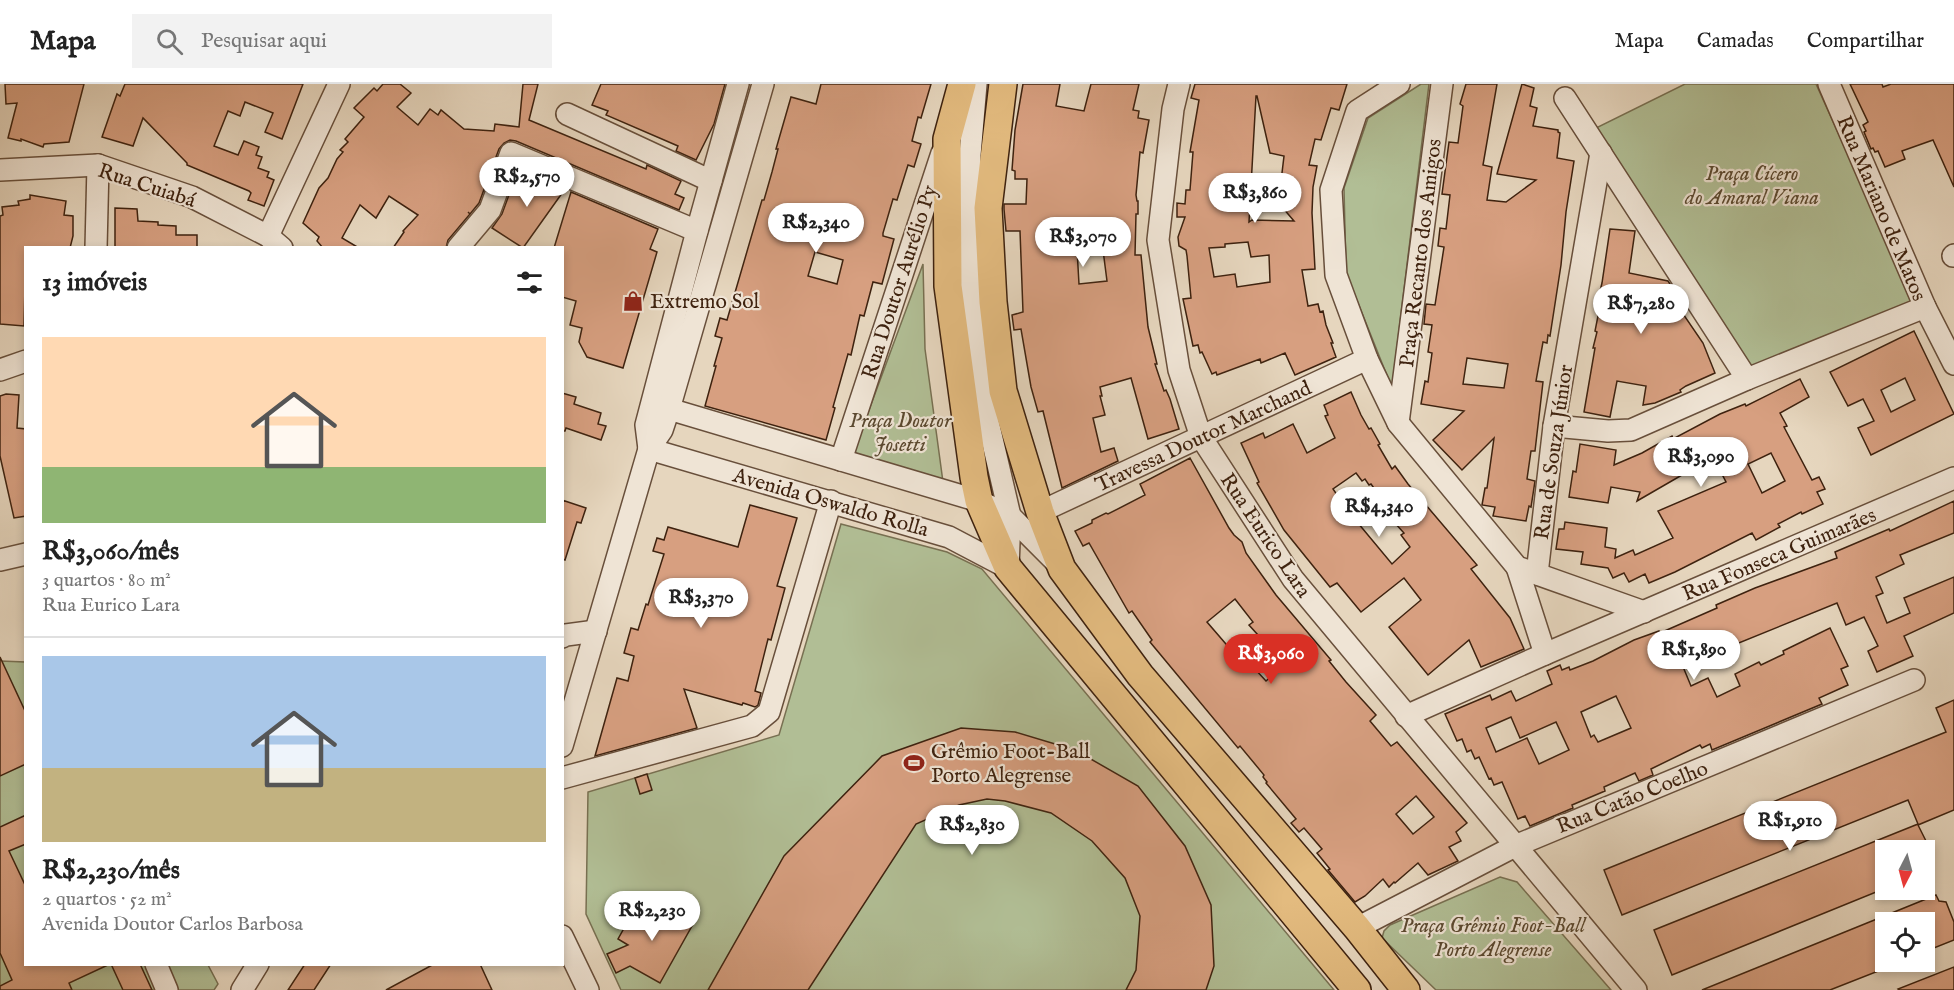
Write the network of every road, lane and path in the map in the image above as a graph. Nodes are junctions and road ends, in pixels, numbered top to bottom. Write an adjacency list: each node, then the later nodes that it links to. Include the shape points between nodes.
1 (339, 84): 20 (street)
2 (738, 84): 18 (street)
3 (763, 84): 29 (street)
4 (962, 84): 14 (main road)
5 (971, 84): 14 (street, Rua Doutor Aurélio Py)
6 (976, 84): 39 (street, via 970,155 970,290 982,396)
7 (1003, 84): 38 (main road, via 988,208 993,302 1003,391)
8 (1179, 84): 32 (street, Rua Eurico Lara, via 1158,240 1179,370)
9 (1399, 84): 24 (street, via 1357,111 1331,190 1336,276)
10 (1442, 84): 30 (street, Praça Recanto dos Amigos)
11 (1829, 84): 23 (street, Rua Mariano de Matos)
12 (1565, 98): 15 (street)
13 (567, 114): 18 (street)
14 (946, 139): 34 (street, Rua Doutor Aurélio Py); 37 (main road, via 948,286)
15 (1601, 153): 28 (street); 31 (street, Rua de Souza Júnior)
16 (98, 165): 17 (street, Rua Cuiabá); 20 (street, Rua Cuiabá, via 192,197); 21 (street)
17 (0, 170)
18 (711, 181): 19 (street)
19 (697, 231): 22 (street, via 511,153 490,210); 33 (street, via 646,425)
20 (275, 242)
21 (96, 246)
22 (460, 246)
23 (1925, 307): 26 (street, Rua Mariano de Matos); 28 (street)
24 (1367, 359): 30 (street); 32 (street, Travessa Doutor Marchand)
25 (24, 362): 27 (street)
26 (1954, 364)
27 (0, 370)
28 (1747, 380): 31 (street, via 1631,430)
29 (669, 409): 33 (street, via 662,430); 34 (street, Avenida Oswaldo Rolla)
30 (1398, 423): 42 (street)
31 (1554, 426): 45 (street, Rua de Souza Júnior)
32 (1201, 437): 38 (street, Travessa Doutor Marchand); 51 (street, Rua Eurico Lara, via 1293,579)
33 (649, 449): 36 (street, Avenida Oswaldo Rolla); 47 (street)
34 (841, 460): 37 (street, Avenida Oswaldo Rolla)
35 (1954, 478): 46 (street, Rua Fonseca Guimarães)
36 (831, 501): 43 (street, Avenida Oswaldo Rolla, via 949,537); 53 (street, via 769,712 752,726)
37 (979, 501): 39 (street, Avenida Oswaldo Rolla); 43 (main road)
38 (1040, 512): 44 (main road)
39 (1010, 516): 43 (street); 44 (street, Avenida Oswaldo Rolla)
40 (24, 555): 41 (street)
41 (0, 560)
42 (1517, 567): 45 (street); 49 (street)
43 (1008, 568): 60 (main road)
44 (1062, 569): 55 (main road, via 1140,675)
45 (1537, 574): 46 (street)
46 (1644, 612): 49 (street, Rua Fonseca Guimarães)
47 (596, 631): 48 (street); 52 (street)
48 (564, 636)
49 (1545, 654): 51 (street, Rua Fonseca Guimarães)
50 (1914, 681): 54 (street, Rua Catão Coelho)
51 (1406, 716): 54 (street, Rua Eurico Lara)
52 (564, 739)
53 (564, 777)
54 (1515, 846): 55 (street, Rua Catão Coelho); 62 (street, Rua Eurico Lara)
55 (1357, 928): 61 (main road)
56 (564, 940): 59 (street)
57 (157, 966): 58 (street)
58 (167, 990)
59 (588, 990)
60 (1357, 990)
61 (1406, 990)
62 (1636, 990)

